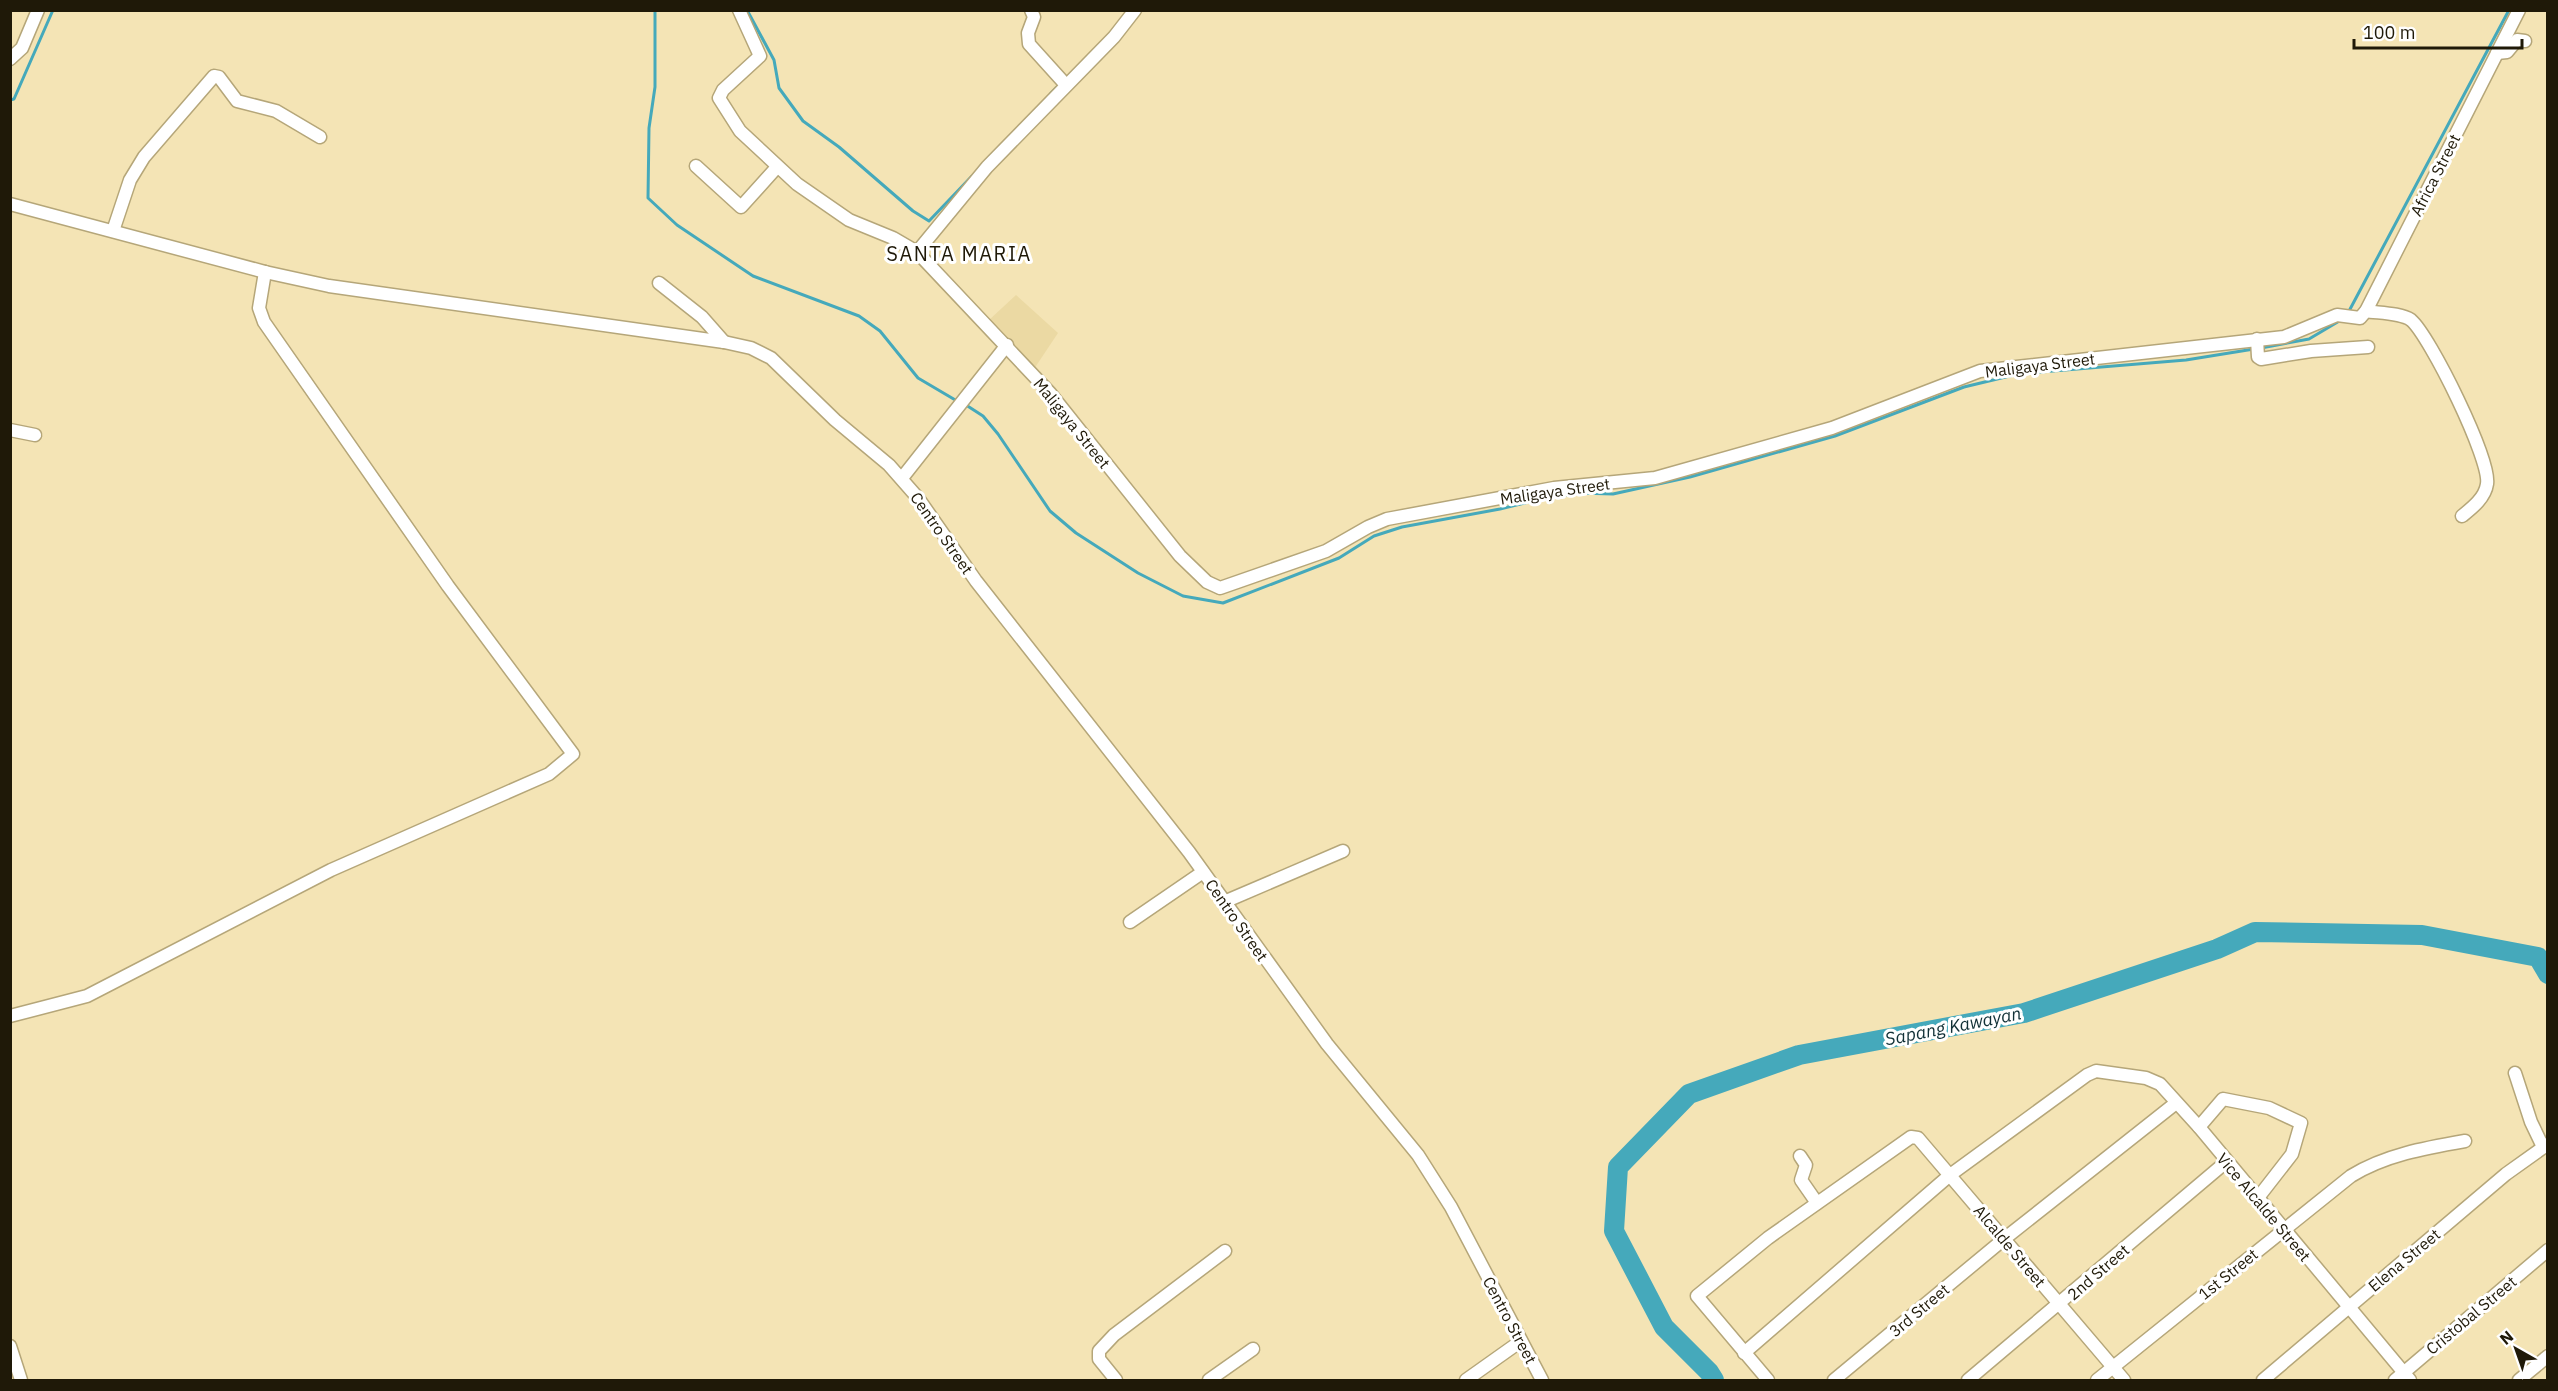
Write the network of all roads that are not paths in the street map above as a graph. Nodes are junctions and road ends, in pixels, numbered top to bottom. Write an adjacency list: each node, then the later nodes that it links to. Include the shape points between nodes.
1 (38, 10): 8 (street, via 22,48)
2 (739, 10): 12 (street, via 759,56 723,90 720,102 740,131)
3 (1031, 10): 9 (street, via 1034,17 1029,44)
4 (1135, 10): 9 (street)
5 (2519, 10): 7 (street, Africa Street)
6 (2525, 41): 7 (street, via 2517,40 2507,52)
7 (2497, 53): 18 (street, Africa Street)
8 (10, 59)
9 (1066, 85): 15 (street, via 987,167)
10 (320, 138): 14 (street, via 276,111 237,101 219,77 214,76 144,157 130,180)
11 (696, 166): 12 (street, via 741,207)
12 (777, 167): 15 (street, via 838,214)
13 (10, 204): 14 (street, Centro Street)
14 (113, 231): 16 (street, Centro Street)
15 (917, 252): 20 (street, Maligaya Street)
16 (265, 272): 19 (street, Centro Street, via 364,292); 31 (street, via 259,308 264,321 448,586 573,754 549,774 331,870 87,996)
17 (659, 283): 19 (street, via 702,317)
18 (2366, 311): 21 (street, Maligaya Street, via 2360,318 2337,315); 26 (street, via 2404,317 2414,325 2447,377 2477,441 2488,476 2487,487)
19 (724, 342): 25 (street, Centro Street, via 751,348 771,358)
20 (1007, 345): 21 (street, Maligaya Street, via 1180,556 1207,582 1220,588 1326,551 1387,519 1534,491 1655,478 1833,428 1980,371); 25 (street)
21 (2257, 345): 22 (street, via 2259,358 2272,359 2311,351)
22 (2368, 347)
23 (10, 430): 24 (street)
24 (35, 435)
25 (902, 478): 28 (street, Centro Street, via 976,581)
26 (2462, 516)
27 (1343, 851): 29 (street)
28 (1203, 872): 29 (street, Centro Street); 30 (street)
29 (1224, 902): 48 (street, Centro Street, via 1327,1044 1418,1155 1456,1215)
30 (1130, 922)
31 (10, 1016)
32 (2515, 1073): 36 (street, via 2531,1122)
33 (2176, 1103): 34 (street, Vice Alcalde Street); 39 (street, Vice Alcalde Street, via 2156,1081 2096,1071); 43 (street, 3rd Street)
34 (2199, 1126): 38 (street, Vice Alcalde Street); 40 (street, via 2223,1099 2269,1108 2301,1123 2292,1154)
35 (2464, 1141): 42 (street, 1st Street, via 2373,1163)
36 (2545, 1146): 47 (street, Elena Street, via 2506,1174)
37 (1800, 1156): 41 (street, via 1806,1165 1801,1180)
38 (2226, 1162): 40 (street, Vice Alcalde Street); 46 (street, 2nd Street)
39 (1950, 1175): 41 (street, Alcalde Street, via 1918,1138 1908,1139); 43 (street, Alcalde Street); 51 (street)
40 (2257, 1199): 42 (street, Vice Alcalde Street)
41 (1817, 1203): 51 (street, via 1700,1292 1697,1299)
42 (2283, 1230): 47 (street, Vice Alcalde Street); 53 (street, 1st Street)
43 (2004, 1239): 46 (street, Alcalde Street); 61 (street, 3rd Street)
44 (2547, 1250): 54 (street, Cristobal Street)
45 (1225, 1251): 56 (street, via 1114,1335 1099,1351 1099,1359)
46 (2060, 1305): 53 (street, Alcalde Street); 62 (street, 2nd Street)
47 (2347, 1308): 54 (street, Vice Alcalde Street); 65 (street, Elena Street)
48 (1521, 1341): 58 (street); 59 (street, Centro Street)
49 (10, 1346): 55 (street)
50 (1253, 1349): 57 (street)
51 (1744, 1353): 60 (street)
52 (2547, 1356): 66 (street)
53 (2113, 1367): 63 (street, 1st Street); 64 (street, Alcalde Street)
54 (2402, 1378)
55 (21, 1380)
56 (1116, 1380)
57 (1209, 1380)
58 (1466, 1380)
59 (1542, 1380)
60 (1768, 1380)
61 (1834, 1380)
62 (1968, 1380)
63 (2097, 1380)
64 (2124, 1380)
65 (2263, 1380)
66 (2519, 1380)

